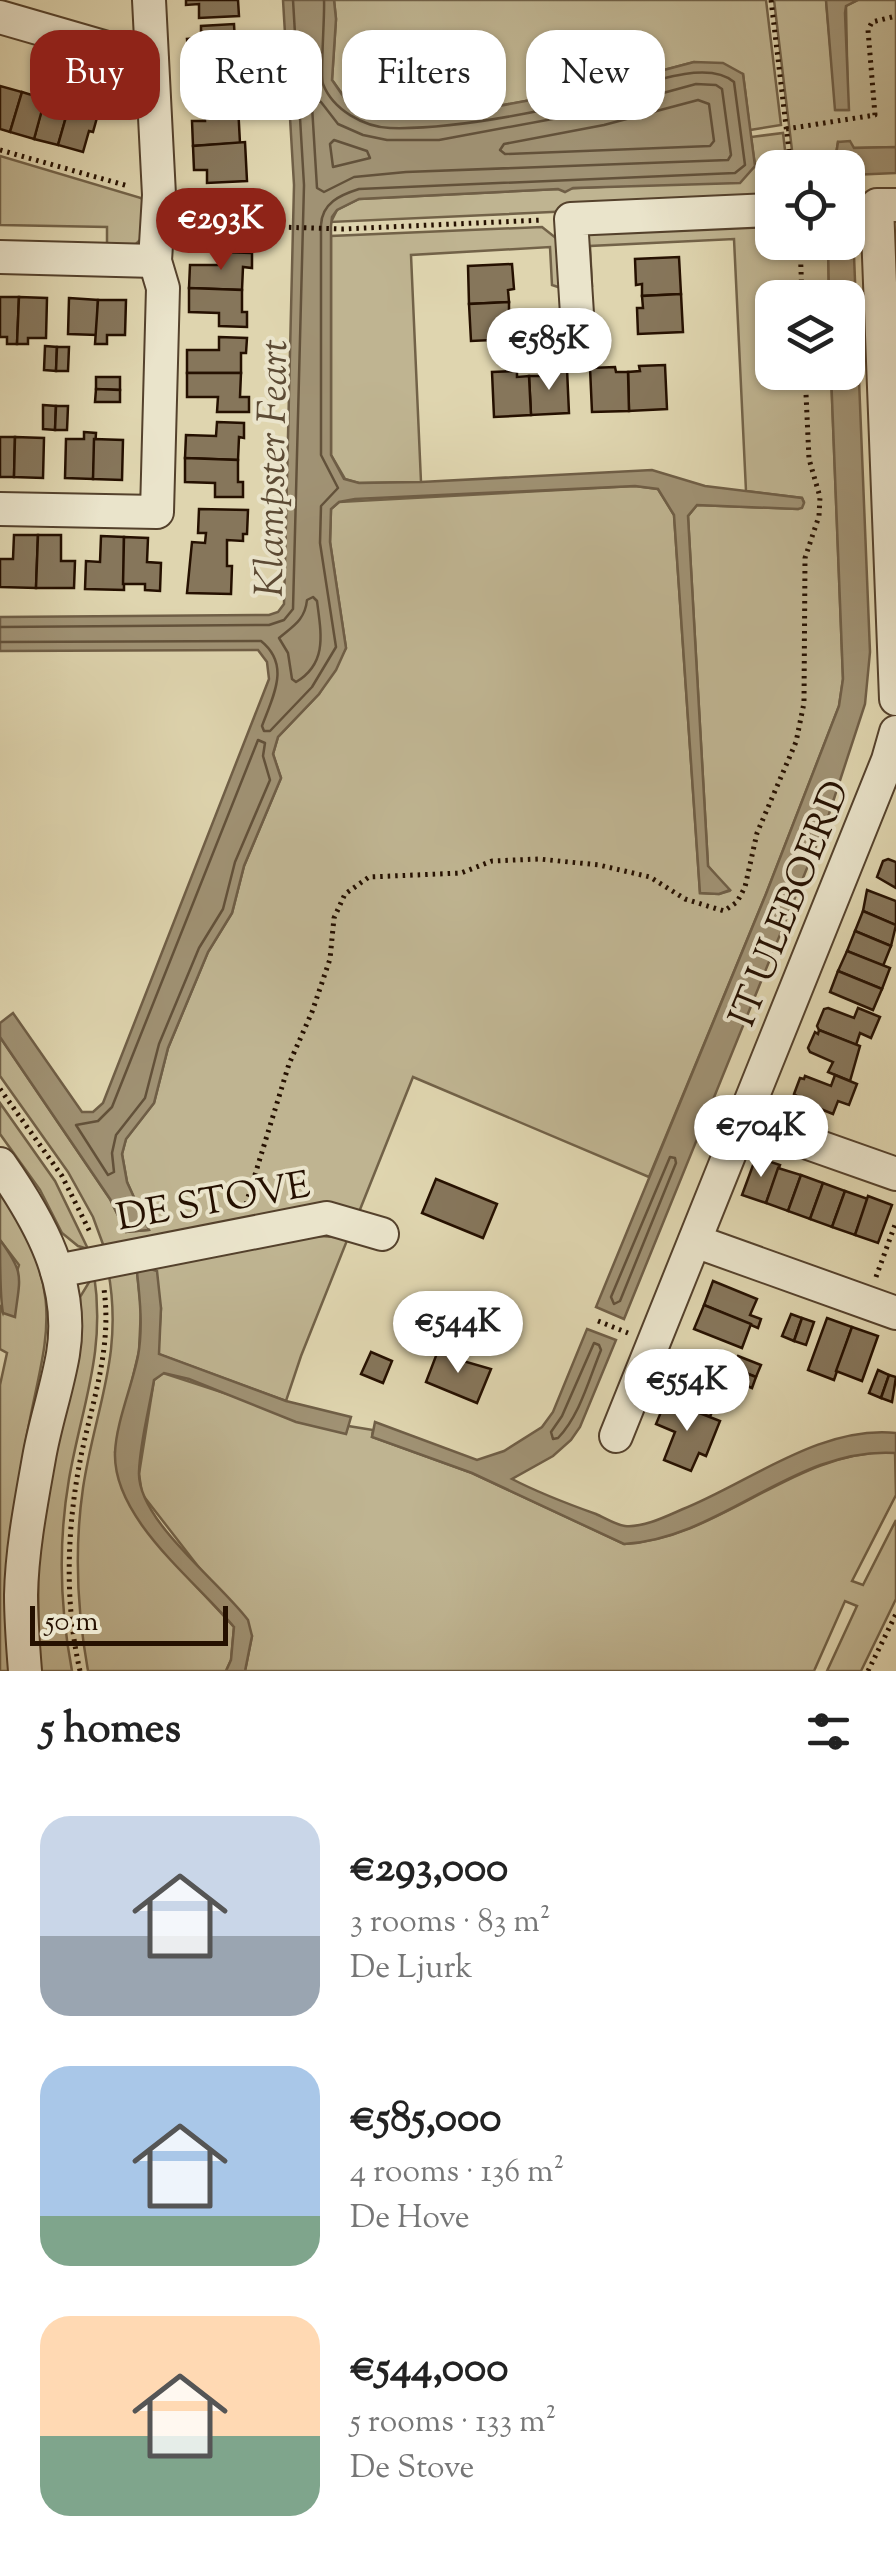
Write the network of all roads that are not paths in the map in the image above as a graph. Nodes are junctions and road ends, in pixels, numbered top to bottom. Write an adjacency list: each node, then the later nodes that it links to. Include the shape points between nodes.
1 (149, 0): 4 (street)
2 (0, 17): 3 (street)
3 (45, 30)
4 (150, 30)
5 (155, 120): 9 (street)
6 (874, 206): 11 (street)
7 (755, 211): 10 (street, via 571,218)
8 (0, 257): 9 (street)
9 (155, 261): 12 (street, via 162,288 157,512)
10 (576, 314)
11 (889, 354): 13 (street)
12 (0, 509)
13 (896, 699)
14 (896, 732): 15 (street, IT ULEBOERD)
15 (743, 1120): 17 (street); 19 (street, IT ULEBOERD)
16 (0, 1164): 20 (street, via 45,1234)
17 (893, 1164)
18 (382, 1234): 20 (street, DE STOVE, via 327,1218)
19 (695, 1241): 21 (street); 22 (street, IT ULEBOERD)
20 (57, 1270): 23 (street, via 64,1350 28,1520 21,1593)
21 (881, 1308)
22 (616, 1436)
23 (24, 1671)

